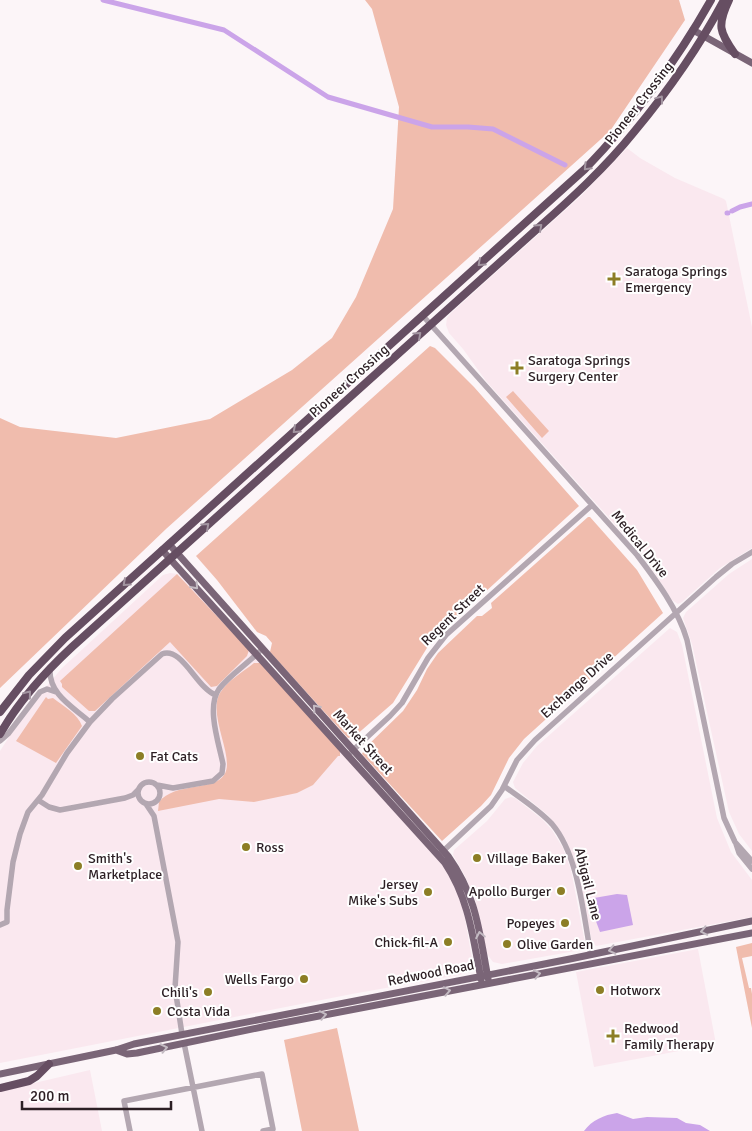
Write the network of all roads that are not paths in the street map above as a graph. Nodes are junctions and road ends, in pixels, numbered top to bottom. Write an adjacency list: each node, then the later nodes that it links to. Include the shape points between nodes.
1 (711, 0): 4 (highway, Pioneer Crossing)
2 (724, 0): 5 (highway, Pioneer Crossing)
3 (729, 0): 6 (highway, via 721,29)
4 (693, 30): 5 (main road); 8 (highway, Pioneer Crossing, one-way to 8, via 650,94 585,169)
5 (703, 36): 6 (main road); 9 (highway, Pioneer Crossing, one-way to 5, via 606,163 654,108)
6 (735, 54): 7 (main road)
7 (752, 63)
8 (423, 316): 9 (street, Medical Drive); 11 (highway, Pioneer Crossing, one-way to 11)
9 (430, 324): 10 (street, Medical Drive); 14 (highway, Pioneer Crossing, one-way to 9)
10 (592, 505): 15 (street, Medical Drive, via 640,559); 24 (street, Regent Street, via 441,640 402,703)
11 (169, 544): 12 (highway, Pioneer Crossing); 14 (main road, Market Street)
12 (162, 550): 14 (main road, Market Street); 20 (highway, Pioneer Crossing, one-way to 20, via 52,650)
13 (752, 552): 15 (street, Exchange Drive, via 724,570)
14 (173, 556): 16 (main road, Market Street); 17 (highway, Pioneer Crossing)
15 (675, 614): 26 (street, Exchange Drive, via 535,740 517,760); 34 (street, Medical Drive, via 687,640 722,811)
16 (259, 651): 19 (street); 24 (main road, Market Street)
17 (50, 668): 18 (street, via 50,679); 22 (highway, Pioneer Crossing, one-way to 17, via 21,701)
18 (56, 692): 21 (street); 23 (street, via 40,692)
19 (216, 695): 21 (street, via 208,691 175,654 166,653); 27 (street, via 213,711 222,773 213,781)
20 (0, 712)
21 (90, 722): 30 (street)
22 (0, 734)
23 (0, 741)
24 (351, 752): 35 (main road, Market Street)
25 (156, 785): 27 (street); 28 (street, via 147,782); 31 (street, via 160,791)
26 (504, 786): 35 (street, Exchange Drive, via 488,811); 41 (street, Abigail Lane, via 542,814 564,843 574,870)
27 (173, 788): 31 (street)
28 (139, 789): 29 (street); 32 (street)
29 (125, 798): 30 (street, via 60,810); 32 (street)
30 (38, 800): 39 (street, via 26,816 20,834 10,876 8,922)
31 (158, 800): 32 (street, via 152,804); 33 (street)
32 (144, 803): 33 (street)
33 (154, 816): 44 (street, via 178,942 175,988)
34 (735, 842): 36 (street, Medical Drive); 37 (street, Medical Drive)
35 (441, 853): 42 (main road, Market Street, via 462,878 472,900)
36 (752, 861)
37 (752, 869)
38 (752, 921): 41 (main road, Redwood Road, one-way to 41)
39 (0, 925)
40 (752, 933): 43 (main road, Redwood Road, one-way to 40)
41 (590, 955): 42 (main road, Redwood Road)
42 (484, 976): 43 (main road, Market Street); 44 (main road, Redwood Road)
43 (486, 984): 45 (main road, Redwood Road, one-way to 43)
44 (182, 1034): 46 (main road, Redwood Road)
45 (184, 1043): 46 (main road, Redwood Road, one-way to 45, via 132,1054); 50 (street)
46 (116, 1050): 47 (main road, Redwood Road)
47 (49, 1064): 48 (main road, Redwood Road); 49 (highway, via 29,1081)
48 (0, 1074)
49 (0, 1088)
50 (193, 1088): 51 (street, via 124,1101); 52 (street); 53 (street, via 262,1074 273,1129)
51 (130, 1131)
52 (202, 1131)
53 (263, 1131)

